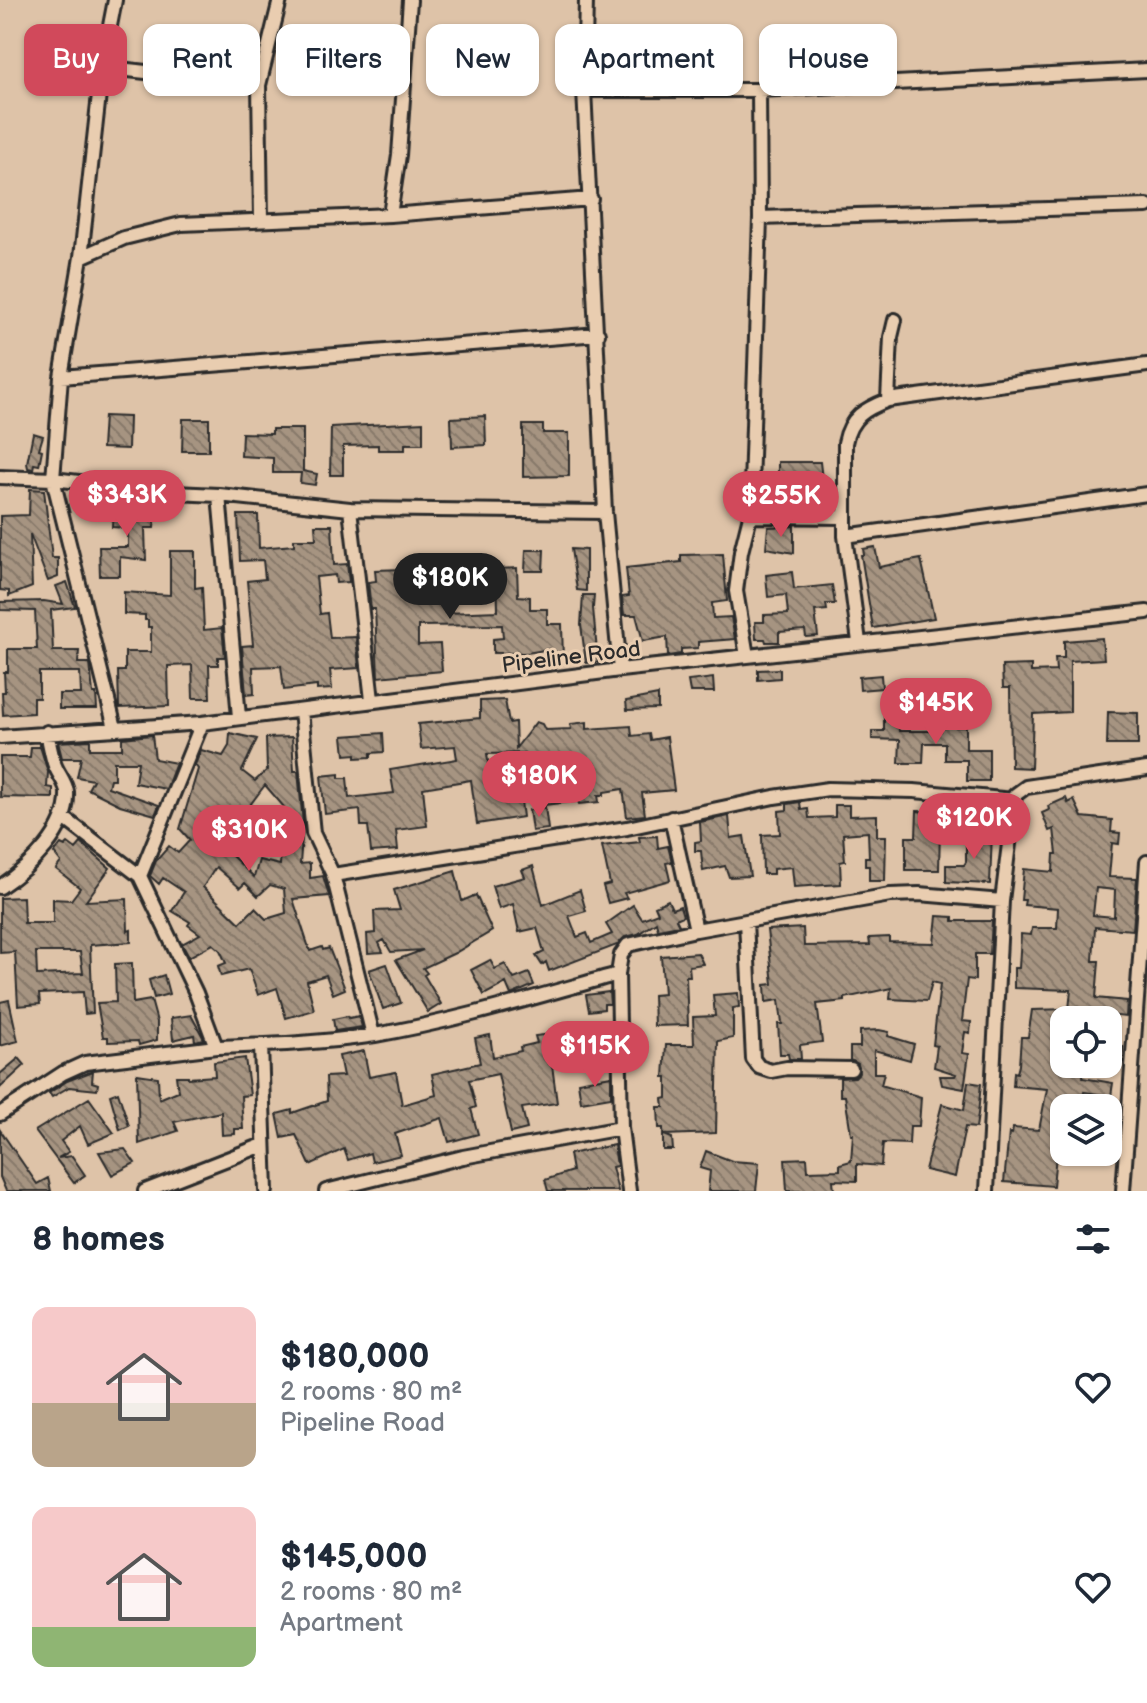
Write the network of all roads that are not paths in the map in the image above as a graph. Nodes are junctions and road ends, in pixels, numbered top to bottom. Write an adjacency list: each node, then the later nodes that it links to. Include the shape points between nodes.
1 (115, 0): 5 (street)
2 (280, 0): 8 (street)
3 (410, 0): 18 (street)
4 (586, 0): 6 (street)
5 (110, 24)
6 (585, 24)
7 (1147, 70): 9 (street)
8 (260, 81)
9 (897, 83)
10 (743, 90): 11 (street)
11 (759, 90)
12 (99, 96): 21 (street)
13 (259, 96): 20 (street)
14 (584, 96): 16 (street)
15 (759, 96): 19 (street)
16 (591, 199): 18 (street); 23 (street)
17 (1147, 206): 19 (street)
18 (390, 215): 20 (street)
19 (760, 218): 33 (street)
20 (261, 219): 21 (street, via 181,224 124,238)
21 (81, 257): 25 (street)
22 (895, 320): 26 (street)
23 (598, 334): 25 (street); 32 (street)
24 (1147, 365): 26 (street)
25 (61, 377): 28 (street)
26 (888, 400): 34 (street, via 864,410 848,429)
27 (0, 477): 28 (street)
28 (53, 479): 30 (street); 44 (street)
29 (1147, 494): 35 (street)
30 (219, 495): 31 (street); 42 (street)
31 (350, 509): 32 (street); 40 (street)
32 (605, 512): 39 (street)
33 (750, 516): 34 (street); 38 (street, via 736,591)
34 (844, 517): 35 (street)
35 (845, 536): 37 (street)
36 (1147, 612): 37 (street, Pipeline Road)
37 (859, 642): 38 (street, Pipeline Road)
38 (747, 656): 39 (street, Pipeline Road)
39 (620, 670): 40 (street, Pipeline Road)
40 (372, 700): 41 (street, Pipeline Road)
41 (301, 711): 42 (street, Pipeline Road); 52 (street, via 313,833)
42 (239, 717): 43 (street, Pipeline Road)
43 (202, 723): 44 (street, Pipeline Road); 53 (street)
44 (115, 728): 45 (street, Pipeline Road)
45 (47, 732): 46 (street, Pipeline Road); 49 (street, via 67,789)
46 (0, 737)
47 (1147, 769): 48 (street, via 1026,787)
48 (1014, 800): 50 (street, via 828,789); 55 (street)
49 (64, 818): 53 (street); 54 (street, via 41,850)
50 (671, 818): 52 (street); 57 (street)
51 (1147, 862): 71 (street)
52 (333, 875): 59 (street)
53 (140, 876): 61 (street)
54 (0, 887)
55 (1002, 901): 56 (street, via 890,895); 70 (street)
56 (746, 921): 57 (street); 62 (street, via 753,1059 771,1071)
57 (696, 930): 58 (street, via 628,945)
58 (618, 974): 59 (street); 64 (street)
59 (373, 1035): 60 (street)
60 (261, 1045): 61 (street); 65 (street)
61 (216, 1047): 63 (street, via 85,1063)
62 (851, 1069)
63 (0, 1114)
64 (621, 1128): 68 (street, via 463,1157); 69 (street)
65 (263, 1145): 66 (street); 67 (street)
66 (145, 1191)
67 (266, 1191)
68 (326, 1191)
69 (629, 1191)
70 (987, 1191)
71 (1123, 1191)

